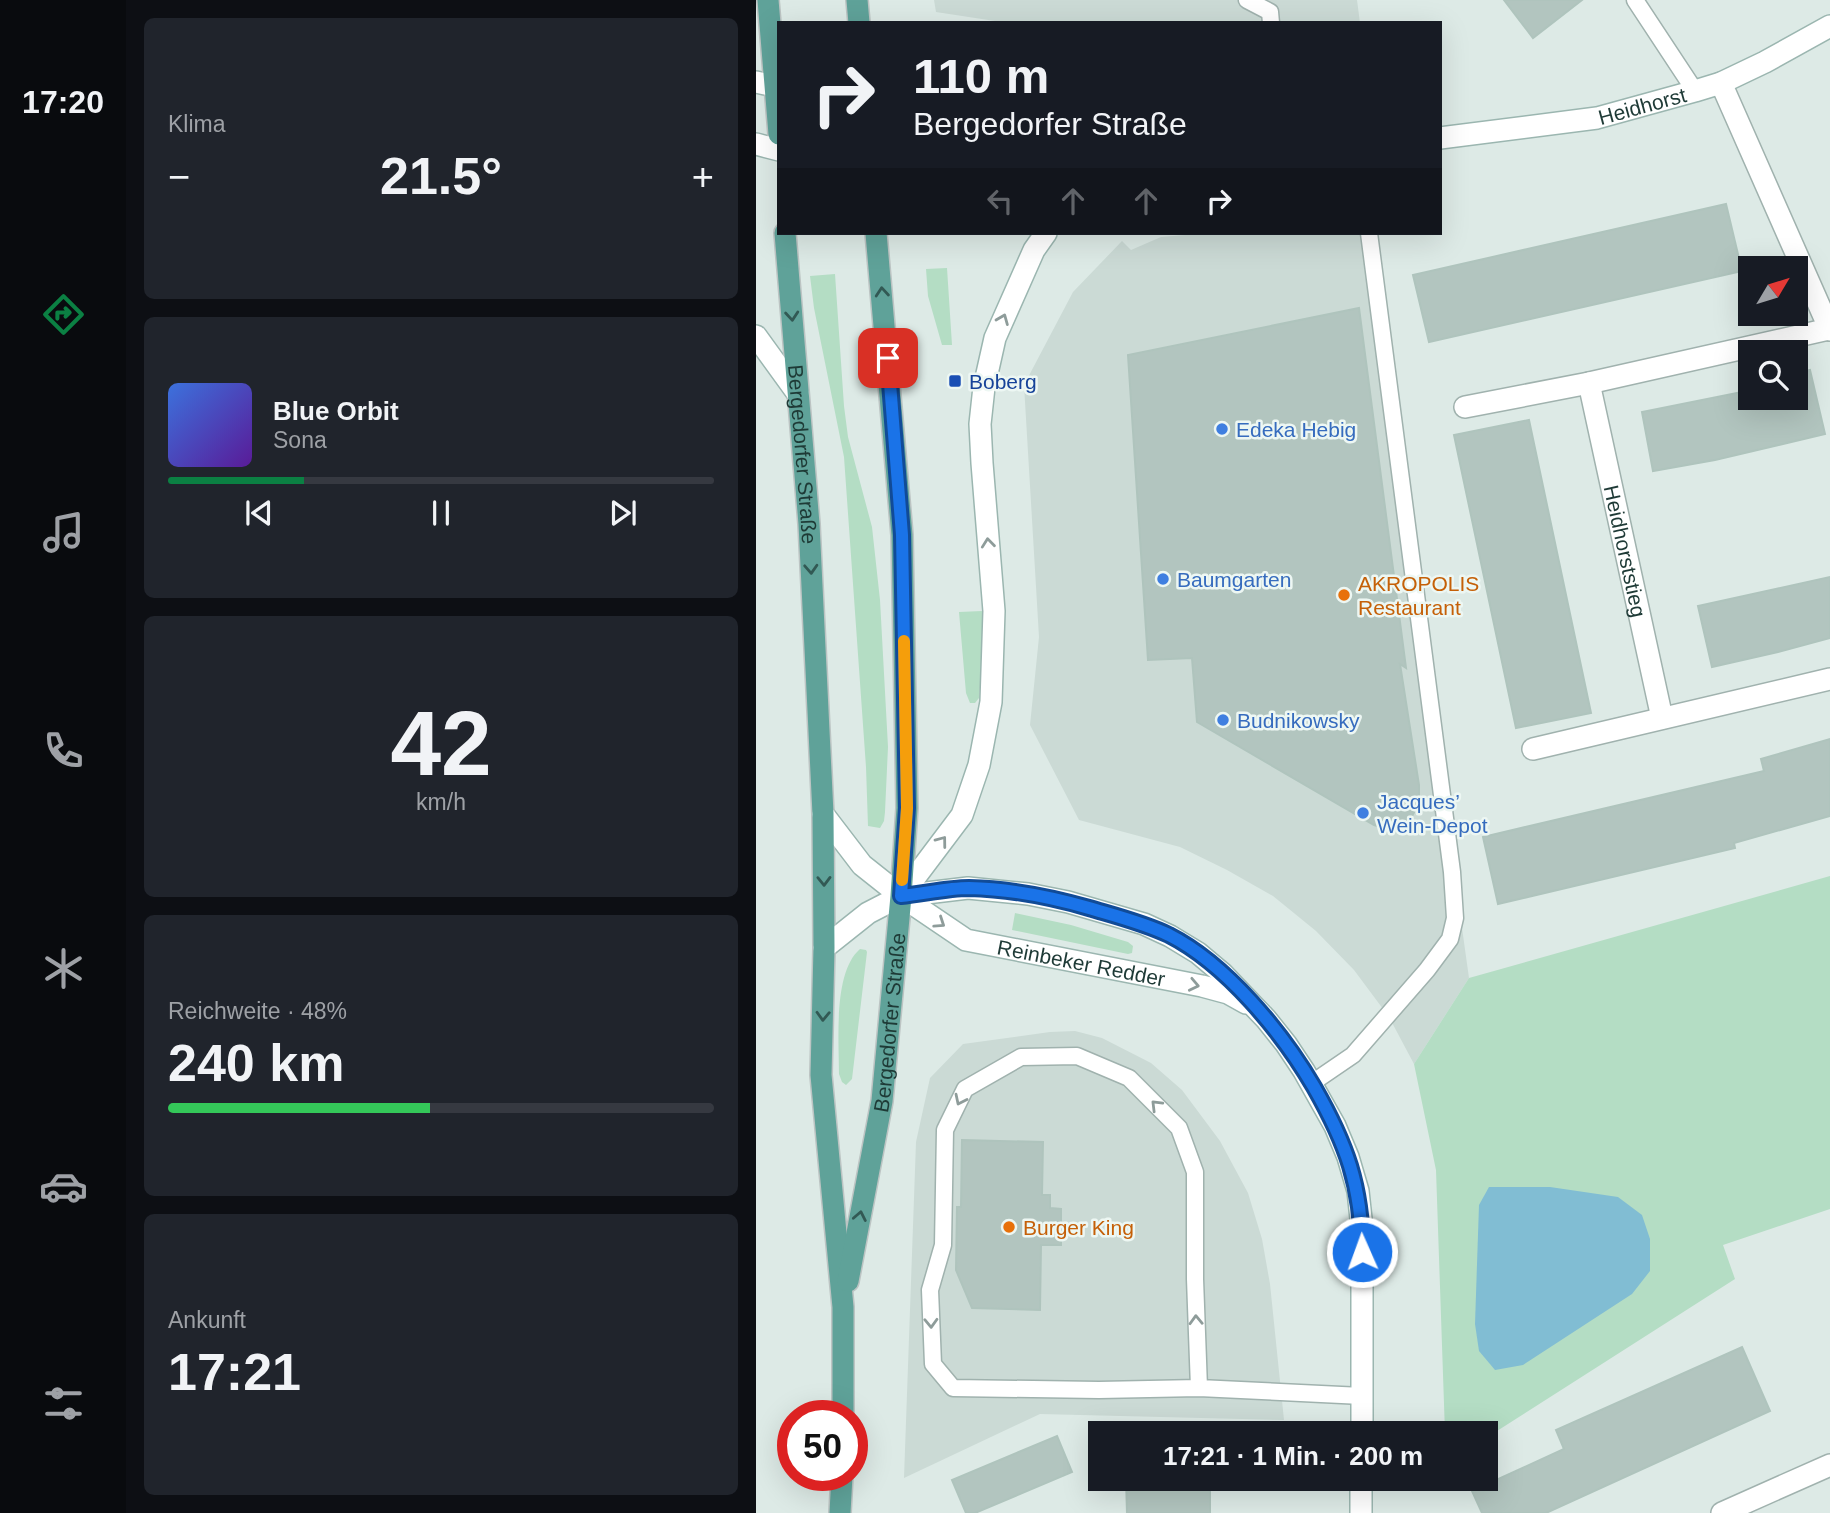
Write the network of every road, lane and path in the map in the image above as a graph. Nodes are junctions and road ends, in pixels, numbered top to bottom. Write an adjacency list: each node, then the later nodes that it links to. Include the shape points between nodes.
1 (768, 0): 9 (main road)
2 (857, 0): 5 (main road)
3 (1247, 0): 6 (lane, via 1270,12)
4 (1635, 0): 10 (lane)
5 (859, 21)
6 (1271, 21)
7 (1830, 26): 8 (street, Heidhorst)
8 (1721, 83): 10 (street, Heidhorst); 19 (street)
9 (770, 85): 11 (main road)
10 (1695, 91): 12 (street, Heidhorst, via 1597,118)
11 (777, 123)
12 (1442, 138)
13 (756, 145): 14 (street)
14 (777, 150)
15 (785, 235): 22 (main road, Bergedorfer Straße, one-way to 22)
16 (876, 235): 28 (main road, Bergedorfer Straße, one-way to 16, via 907,808 902,535)
17 (1045, 235): 28 (street, one-way to 17, via 962,815 979,765 991,702 994,611 980,424 984,387 1000,326)
18 (1369, 235): 31 (lane, via 1455,918 1450,939 1427,970 1353,1055)
19 (1830, 330): 21 (street)
20 (756, 336): 22 (street)
21 (1589, 383): 23 (street); 25 (street, Heidhorststieg)
22 (798, 394): 27 (main road, Bergedorfer Straße, one-way to 27)
23 (1465, 407)
24 (1830, 679): 25 (street)
25 (1662, 718): 26 (street)
26 (1533, 749)
27 (823, 814): 28 (street, Reinbeker Redder, via 862,865); 29 (main road, Bergedorfer Straße, one-way to 29)
28 (901, 896): 29 (street, Reinbeker Redder, via 868,913); 30 (street, Reinbeker Redder, one-way to 30, via 966,940 1202,986 1228,993); 30 (street, Reinbeker Redder, via 968,888 1028,894 1144,924 1198,953); 32 (main road, Bergedorfer Straße, one-way to 28, via 882,1101)
29 (824, 948): 32 (main road, Bergedorfer Straße, one-way to 32, via 821,1075)
30 (1266, 1019): 31 (street, Reinbeker Redder)
31 (1312, 1083): 34 (street, Reinbeker Redder, via 1335,1126 1358,1191)
32 (843, 1307): 35 (main road, Bergedorfer Straße)
33 (1199, 1388): 33 (lane, one-way to 33, via 1195,1172 1179,1128 1129,1078 1077,1056 1021,1057 965,1089 945,1130 943,1245 930,1290 933,1364 953,1388); 34 (lane)
34 (1362, 1396): 36 (street, Reinbeker Redder)
35 (843, 1400)
36 (1362, 1421)
37 (1830, 1465): 42 (street)
38 (842, 1491): 40 (main road)
39 (1361, 1491): 41 (street)
40 (841, 1513)
41 (1361, 1513)
42 (1723, 1513)

